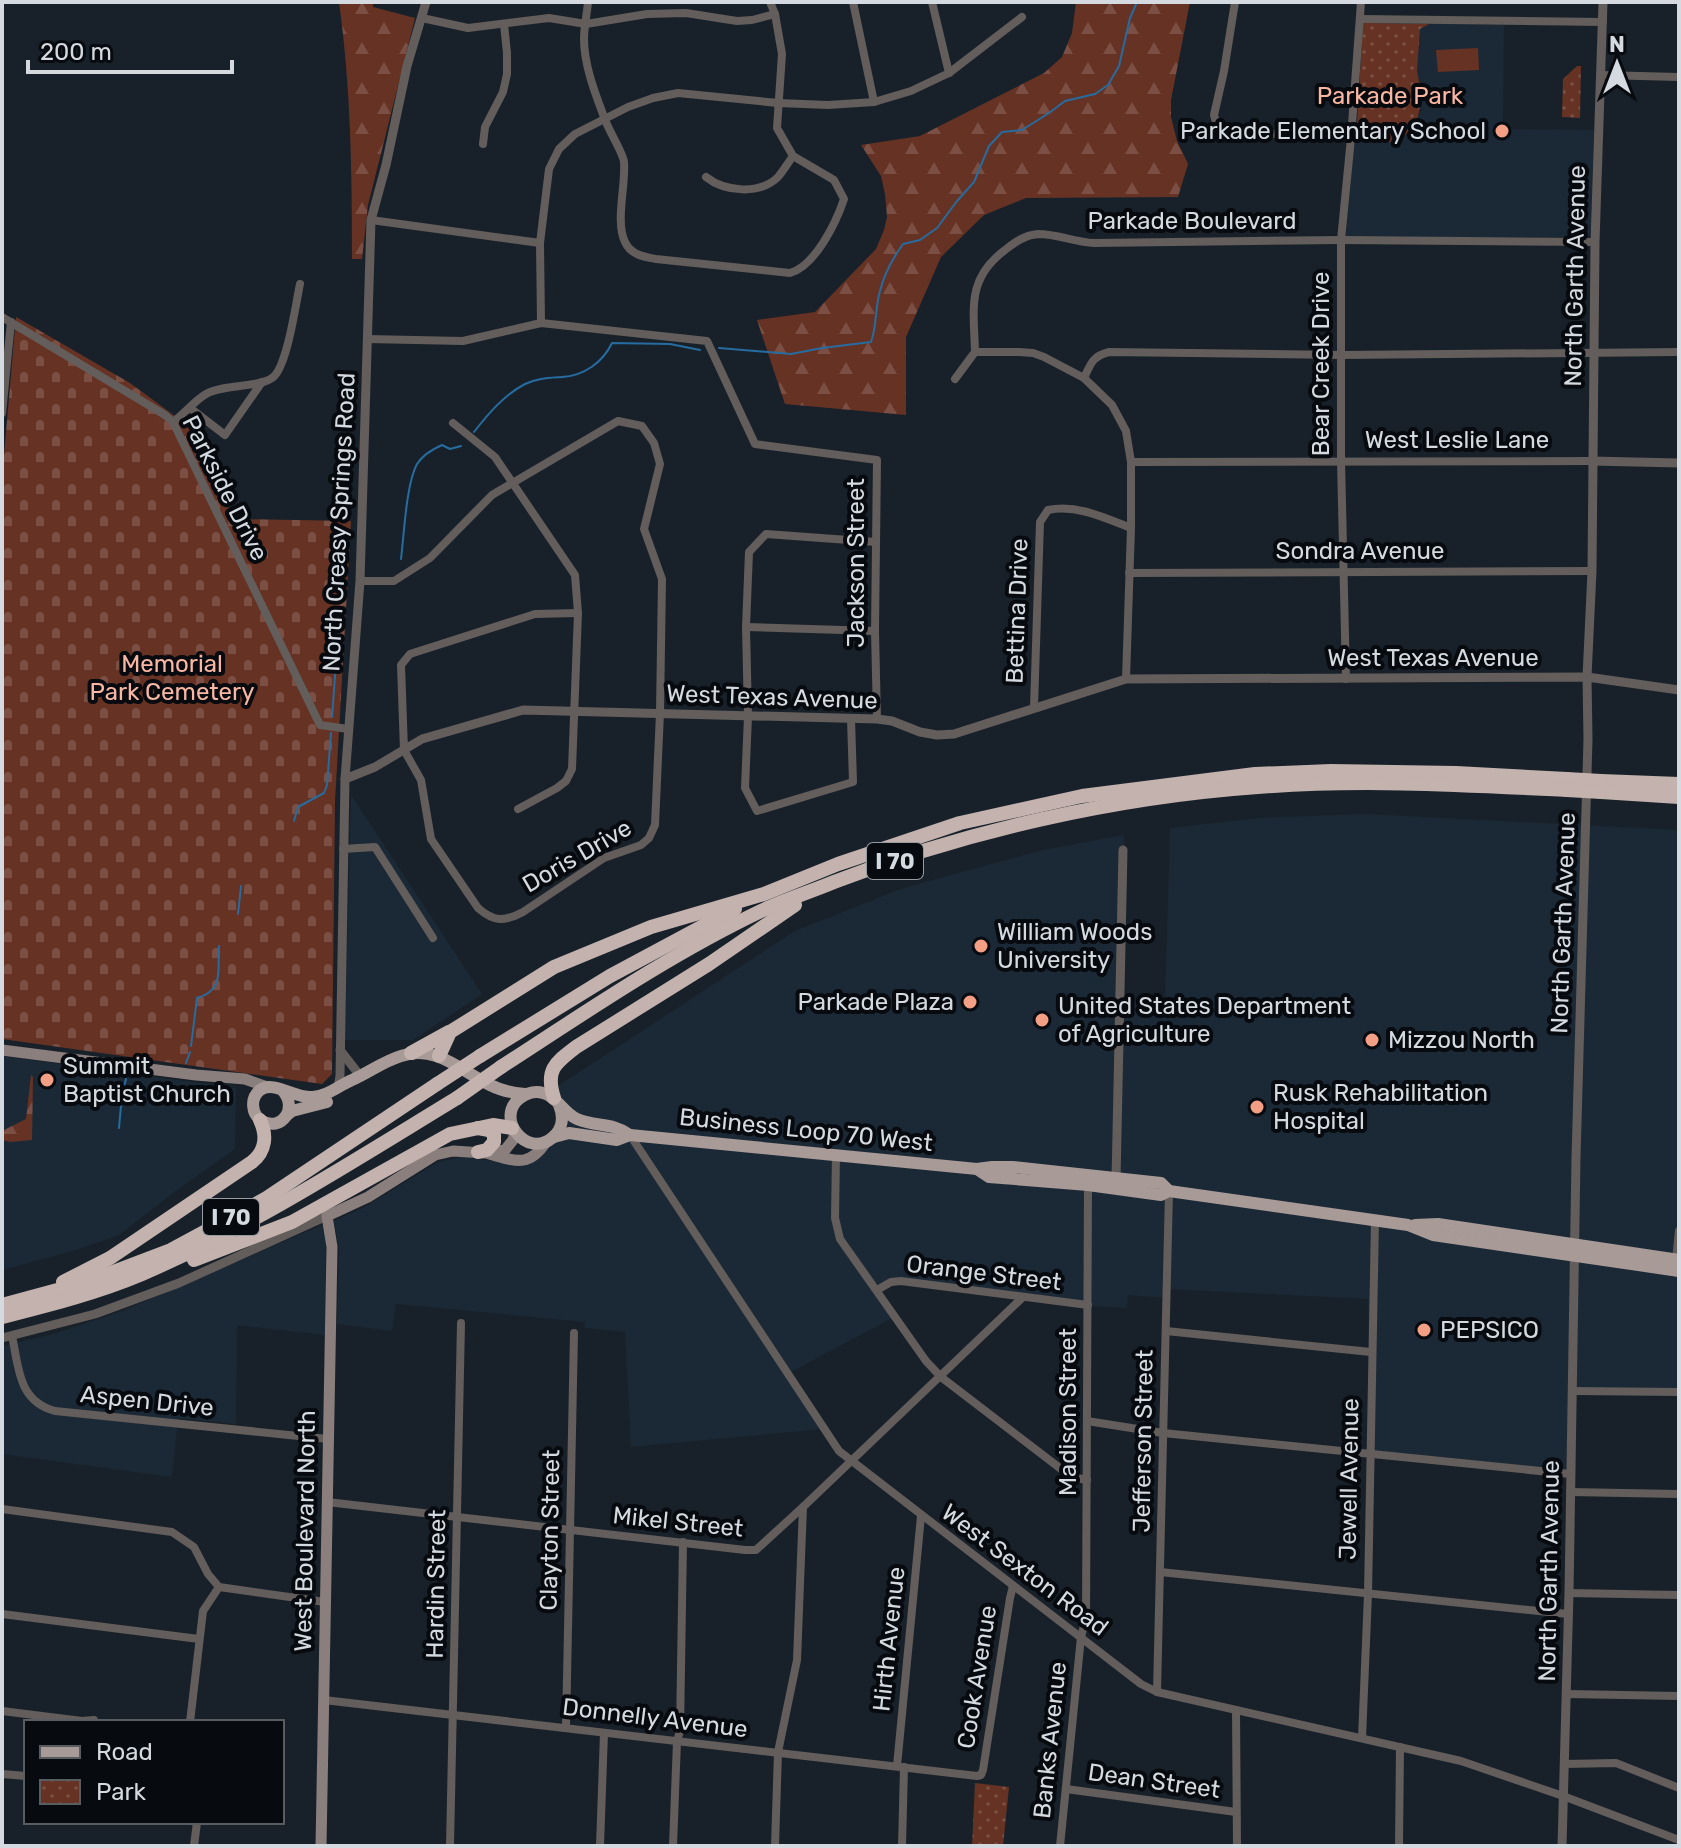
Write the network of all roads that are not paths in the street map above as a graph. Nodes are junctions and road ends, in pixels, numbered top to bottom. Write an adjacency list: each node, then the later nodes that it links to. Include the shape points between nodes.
1 (426, 2): 13 (street, North Creasy Springs Road)
2 (588, 2): 17 (street)
3 (685, 2): 10 (street)
4 (770, 2): 11 (street)
5 (853, 2): 21 (street)
6 (932, 2): 18 (street)
7 (1235, 2): 24 (street, via 1214,115 1217,126 1227,133)
8 (1361, 2): 14 (street, Bear Creek Drive)
9 (1603, 2): 15 (street, North Garth Avenue)
10 (686, 13): 11 (street, via 737,21); 17 (street)
11 (775, 14): 22 (street, via 782,54)
12 (1022, 17): 18 (street)
13 (422, 18): 16 (street, via 468,28); 28 (street, North Creasy Springs Road)
14 (1361, 19): 15 (street); 24 (street, Bear Creek Drive)
15 (1603, 22): 19 (street, North Garth Avenue)
16 (504, 24): 17 (street, via 549,18); 25 (street, via 507,74)
17 (586, 24): 23 (street, via 587,63)
18 (949, 73): 21 (street)
19 (1601, 75): 20 (street); 30 (street, North Garth Avenue)
20 (1679, 77)
21 (874, 102): 22 (street)
22 (778, 103): 23 (street, via 678,93); 26 (street, via 777,128)
23 (604, 119): 26 (street, via 624,158 624,242 642,256 800,270 837,221 844,199 834,180); 31 (street, via 559,149 549,169)
24 (1351, 138): 29 (street, Bear Creek Drive)
25 (483, 144)
26 (793, 156): 27 (street, via 777,179 757,189 716,184)
27 (706, 177)
28 (371, 220): 31 (street); 35 (street, North Creasy Springs Road)
29 (1341, 240): 30 (street, Parkade Boulevard); 36 (street, Parkade Boulevard, via 1082,243 1030,235 1001,252 981,275 974,304); 39 (street, Bear Creek Drive)
30 (1595, 242): 37 (street, North Garth Avenue)
31 (540, 243): 34 (street)
32 (300, 284): 42 (street, via 280,370)
33 (6, 319): 44 (street); 45 (street, Parkside Drive)
34 (541, 323): 35 (street, Jackson Street, via 463,341); 53 (street, Jackson Street, via 707,341 755,444 877,460)
35 (367, 339): 57 (street, North Creasy Springs Road)
36 (975, 352): 40 (street, via 1033,353); 41 (street)
37 (1593, 352): 38 (street); 39 (street); 48 (street, North Garth Avenue)
38 (1679, 352)
39 (1341, 355): 40 (street, via 1109,352 1098,355); 47 (street, Bear Creek Drive)
40 (1084, 378): 49 (street, via 1112,405 1126,431)
41 (955, 379)
42 (262, 381): 43 (street, via 206,394); 43 (street, via 225,435)
43 (190, 408): 45 (street)
44 (2, 413)
45 (173, 422): 71 (street, Parkside Drive, via 320,725)
46 (453, 423): 51 (street, via 495,457)
47 (1341, 460): 48 (street, West Leslie Lane); 49 (street, West Leslie Lane); 54 (street, Bear Creek Drive)
48 (1591, 461): 50 (street); 55 (street, North Garth Avenue)
49 (1131, 462): 52 (street)
50 (1679, 463)
51 (514, 483): 57 (street, Doris Drive, via 492,495 430,558 394,581); 58 (street, via 575,575); 67 (street, Doris Drive, via 618,421 642,426 654,443 660,464 644,529 662,579)
52 (1131, 528): 56 (street); 65 (street, Bettina Drive, via 1064,506 1048,510 1040,522)
53 (876, 542): 59 (street, via 766,534 749,552); 60 (street, Jackson Street)
54 (1343, 571): 55 (street, Sondra Avenue); 56 (street, Sondra Avenue); 63 (street, Bear Creek Drive)
55 (1592, 571): 61 (street, North Garth Avenue)
56 (1129, 573): 62 (street)
57 (360, 581): 71 (street, North Creasy Springs Road)
58 (578, 613): 66 (street); 72 (street, via 535,614 410,654 401,665)
59 (746, 627): 60 (street); 68 (street)
60 (875, 631): 70 (street, Jackson Street)
61 (1587, 677): 63 (street, West Texas Avenue); 64 (street, West Texas Avenue); 113 (street, North Garth Avenue)
62 (1126, 679): 63 (street, West Texas Avenue); 65 (street, West Texas Avenue)
63 (1346, 679)
64 (1679, 690)
65 (1034, 707): 70 (street, West Texas Avenue, via 954,734 920,732)
66 (574, 711): 67 (street, West Texas Avenue); 72 (street, West Texas Avenue, via 523,710 434,734); 78 (street, via 572,769 566,781)
67 (660, 713): 68 (street, West Texas Avenue); 72 (street, Doris Drive, via 655,825 649,838 604,858 512,918 488,916 478,908 431,839 421,780)
68 (748, 716): 69 (street, West Texas Avenue); 69 (street, via 745,788 757,811 853,782)
69 (851, 719): 70 (street, West Texas Avenue)
70 (877, 719)
71 (348, 729): 73 (street, North Creasy Springs Road)
72 (404, 750): 73 (street, West Texas Avenue)
73 (345, 779): 79 (street, North Creasy Springs Road)
74 (1679, 784): 76 (highway, I 70)
75 (1567, 785): 76 (highway, I 70, bridge); 81 (highway, I 70, via 1334,784 1161,797 956,841); 82 (highway, I 70, via 1456,773 1301,772 1082,796 960,823)
76 (1601, 786): 77 (highway, I 70)
77 (1679, 797)
78 (518, 809)
79 (343, 849): 83 (street, via 375,847); 86 (street, North Creasy Springs Road)
80 (1123, 850): 107 (street)
81 (839, 880): 97 (highway, via 784,910 557,1061 550,1085); 115 (highway, I 70, bridge, via 762,910 655,967 457,1098 319,1181)
82 (764, 894): 84 (highway, via 651,927 554,967); 117 (highway, I 70, bridge, via 610,976 265,1199 171,1250)
83 (433, 938)
84 (450, 1032): 87 (highway); 88 (highway)
85 (2, 1050): 90 (main road)
86 (340, 1050): 89 (street); 93 (street, North Creasy Springs Road)
87 (411, 1053): 88 (main road); 89 (main road)
88 (439, 1056): 91 (main road)
89 (361, 1077): 93 (main road); 98 (main road, via 333,1100)
90 (230, 1078): 92 (main road); 96 (main road)
91 (489, 1085): 95 (main road); 100 (main road)
92 (267, 1087): 94 (main road); 96 (main road)
93 (338, 1088): 94 (main road, via 315,1097)
94 (283, 1091): 98 (main road, via 289,1100)
95 (525, 1094): 97 (main road, via 547,1094); 100 (main road, via 516,1101)
96 (254, 1099): 99 (main road)
97 (556, 1101): 102 (main road, Business Loop 70 West, via 575,1119 621,1128); 103 (main road, via 562,1122)
98 (286, 1116): 99 (main road, via 271,1124)
99 (260, 1120): 117 (highway, via 265,1137 260,1156 110,1258)
100 (512, 1126): 101 (highway); 103 (main road, via 529,1143); 104 (main road, via 505,1150)
101 (478, 1128): 104 (highway, via 494,1134 491,1147); 115 (highway, via 450,1134 292,1222 157,1274)
102 (630, 1135): 103 (main road, Business Loop 70 West, via 617,1140 569,1133); 105 (main road, Business Loop 70 West); 134 (street, West Sexton Road)
103 (550, 1140): 104 (main road, via 525,1161)
104 (481, 1153): 110 (main road, via 435,1155)
105 (836, 1155): 106 (main road, Business Loop 70 West); 116 (street, via 840,1239)
106 (977, 1169): 107 (main road, Business Loop 70 West, via 1013,1167); 108 (main road, Business Loop 70 West, via 989,1177)
107 (1116, 1183): 108 (main road, Business Loop 70 West); 109 (main road, Business Loop 70 West, via 1161,1195)
108 (1088, 1185): 120 (street, Madison Street)
109 (1169, 1191): 111 (main road, Business Loop 70 West); 123 (street, Jefferson Street)
110 (327, 1216): 125 (street, via 179,1283 95,1314); 132 (main road, West Boulevard North, via 332,1247)
111 (1375, 1220): 113 (main road, Business Loop 70 West, via 1433,1235); 126 (street, Jewell Avenue)
112 (1679, 1231): 114 (street)
113 (1574, 1250): 114 (main road, Business Loop 70 West); 128 (street, North Garth Avenue)
114 (1678, 1264)
115 (140, 1275): 121 (highway, I 70)
116 (877, 1290): 118 (street, Orange Street, via 901,1281); 127 (street)
117 (34, 1297): 119 (highway, I 70)
118 (1022, 1298): 120 (street, Orange Street); 127 (street, Mikel Street)
119 (2, 1305)
120 (1088, 1305): 130 (street, Madison Street)
121 (2, 1317)
122 (461, 1323): 143 (street, Hardin Street)
123 (1166, 1331): 126 (street); 131 (street, Jefferson Street)
124 (574, 1333): 144 (street, Clayton Street)
125 (7, 1337): 132 (street, Aspen Drive, via 24,1387 43,1408)
126 (1371, 1352): 133 (street, Jewell Avenue)
127 (941, 1377): 134 (street, Mikel Street); 136 (street, via 1065,1472)
128 (1572, 1391): 129 (street); 135 (street, North Garth Avenue)
129 (1679, 1392)
130 (1087, 1421): 131 (street); 136 (street, Madison Street)
131 (1163, 1433): 133 (street); 146 (street, Jefferson Street)
132 (328, 1439): 139 (main road, West Boulevard North)
133 (1369, 1454): 135 (street); 150 (street, Jewell Avenue)
134 (851, 1462): 140 (street, Mikel Street); 142 (street, West Sexton Road)
135 (1570, 1474): 137 (street, North Garth Avenue)
136 (1087, 1480): 155 (street, Madison Street, via 1086,1618)
137 (1570, 1492): 138 (street); 149 (street, North Garth Avenue)
138 (1679, 1494)
139 (327, 1502): 143 (street, Mikel Street); 152 (main road, West Boulevard North)
140 (803, 1507): 145 (street, Mikel Street, via 756,1550); 172 (street, via 797,1660)
141 (2, 1509): 148 (street, via 172,1532 194,1547)
142 (921, 1516): 147 (street, West Sexton Road); 174 (street, Hirth Avenue)
143 (458, 1517): 144 (street, Mikel Street); 163 (street, Hardin Street)
144 (571, 1530): 145 (street, Mikel Street); 167 (street, Clayton Street)
145 (683, 1542): 170 (street)
146 (1160, 1572): 150 (street); 157 (street, Jefferson Street)
147 (1013, 1586): 155 (street, West Sexton Road); 176 (street, Cook Avenue)
148 (219, 1587): 152 (street); 156 (street, via 203,1611)
149 (1569, 1593): 151 (street); 154 (street, North Garth Avenue)
150 (1368, 1594): 154 (street); 169 (street, Jewell Avenue)
151 (1679, 1595)
152 (325, 1602): 160 (main road, West Boulevard North)
153 (2, 1614): 156 (street)
154 (1568, 1614): 158 (street, North Garth Avenue)
155 (1081, 1637): 157 (street, West Sexton Road); 179 (street, Banks Avenue)
156 (199, 1639): 166 (street)
157 (1157, 1692): 161 (street, West Sexton Road)
158 (1567, 1694): 159 (street); 173 (street, North Garth Avenue)
159 (1679, 1696)
160 (324, 1700): 163 (street, Donnelly Avenue); 185 (main road, West Boulevard North)
161 (1236, 1710): 169 (street, West Sexton Road); 181 (street)
162 (2, 1711): 164 (street)
163 (453, 1715): 167 (street, Donnelly Avenue); 186 (street, Hardin Street)
164 (59, 1720): 165 (street)
165 (94, 1720)
166 (190, 1720)
167 (566, 1728): 168 (street, Donnelly Avenue)
168 (604, 1733): 170 (street, Donnelly Avenue); 187 (street)
169 (1362, 1738): 171 (street, West Sexton Road)
170 (677, 1741): 172 (street, Donnelly Avenue); 188 (street)
171 (1400, 1747): 180 (street, West Sexton Road, via 1469,1763); 193 (street)
172 (778, 1752): 174 (street, Donnelly Avenue); 189 (street)
173 (1564, 1764): 178 (street, via 1616,1763); 180 (street, North Garth Avenue)
174 (900, 1767): 176 (street, Donnelly Avenue); 190 (street, Hirth Avenue)
175 (2, 1774): 177 (street)
176 (981, 1775)
177 (24, 1776)
178 (1679, 1788)
179 (1066, 1789): 181 (street, Dean Street); 191 (street, Banks Avenue)
180 (1563, 1796): 183 (street, West Sexton Road); 194 (street, North Garth Avenue)
181 (1236, 1812): 192 (street)
182 (197, 1824): 184 (street)
183 (1679, 1840)
184 (194, 1846)
185 (321, 1846)
186 (450, 1846)
187 (600, 1846)
188 (673, 1846)
189 (775, 1846)
190 (902, 1846)
191 (1060, 1846)
192 (1237, 1846)
193 (1399, 1846)
194 (1562, 1846)

